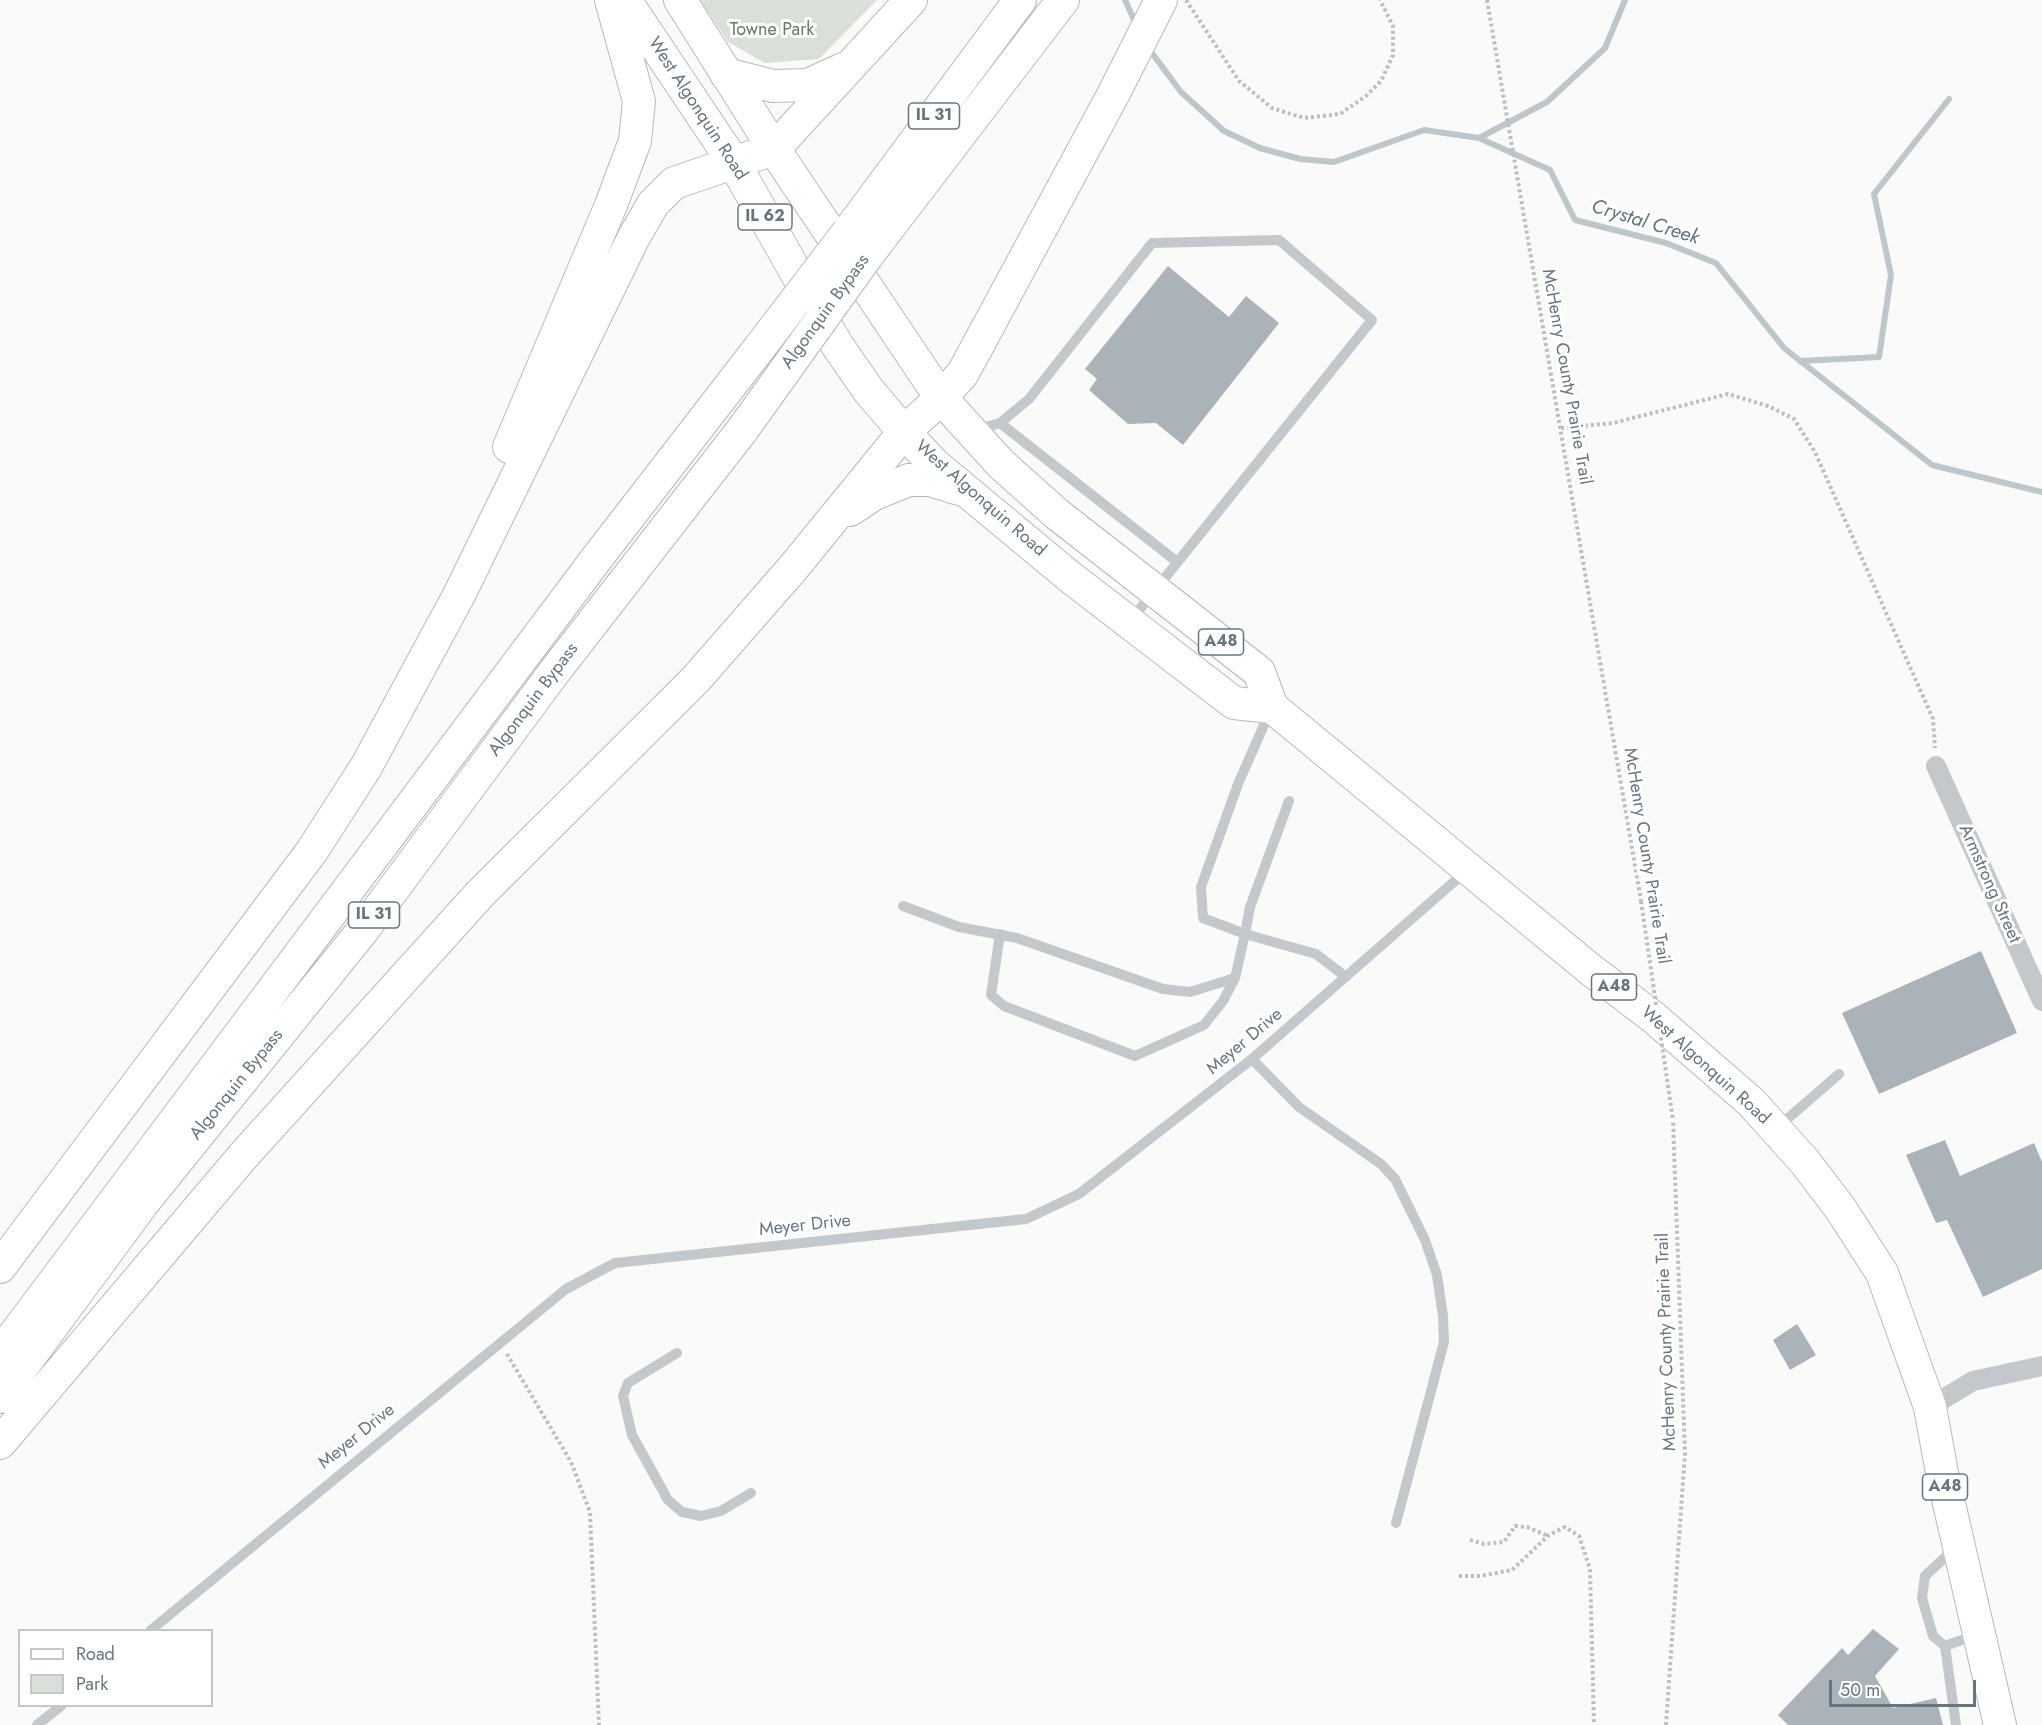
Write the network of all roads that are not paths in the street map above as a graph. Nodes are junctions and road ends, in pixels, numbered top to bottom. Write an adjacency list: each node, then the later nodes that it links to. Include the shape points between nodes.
1 (611, 0): 21 (main road, via 639,100 635,141 475,527 443,593)
2 (625, 0): 11 (main road, West Algonquin Road / IL 62)
3 (680, 0): 9 (main road, West Algonquin Road / IL 62)
4 (911, 0): 8 (main road)
5 (1020, 0): 12 (main road, Algonquin Bypass / IL 31)
6 (1161, 0): 13 (main road, via 963,373)
7 (1060, 5): 12 (main road, Algonquin Bypass / IL 31)
8 (852, 65): 9 (main road, via 808,85 773,86); 10 (main road)
9 (726, 74): 10 (main road, West Algonquin Road / IL 62)
10 (774, 149): 11 (main road); 13 (main road, West Algonquin Road / IL 62)
11 (734, 163): 15 (main road, West Algonquin Road / IL 62, via 837,345); 21 (main road, via 674,183 653,204 633,237 459,595)
12 (857, 244): 37 (main road, Algonquin Bypass / IL 31, bridge, via 720,400 597,558); 39 (main road, Algonquin Bypass / IL 31, bridge, via 743,429 548,681 363,930 143,1203)
13 (941, 398): 14 (main road, West Algonquin Road / A48); 15 (main road)
14 (986, 427): 18 (lane); 18 (lane, via 1029,399 1152,243 1279,240 1372,320); 19 (main road, West Algonquin Road / A48, via 1001,464)
15 (904, 432): 16 (main road, West Algonquin Road / A48); 17 (main road)
16 (966, 491): 17 (main road, via 930,480 909,480 874,494); 20 (main road, West Algonquin Road / A48)
17 (823, 530): 41 (main road, via 696,679 480,894 252,1146)
18 (1176, 561): 19 (lane)
19 (1153, 590): 20 (lane); 22 (main road, West Algonquin Road / A48, via 1258,672)
20 (1129, 622): 22 (main road, West Algonquin Road / A48, via 1234,703)
21 (423, 658): 35 (main road, via 366,767 312,851)
22 (1272, 707): 25 (main road, West Algonquin Road / A48); 28 (lane, via 1238,783 1201,887 1203,918)
23 (1936, 766): 31 (street, Armstrong Street)
24 (1289, 801): 28 (lane, via 1250,907)
25 (1468, 869): 29 (lane, Meyer Drive); 34 (main road, West Algonquin Road / A48, via 1653,1017)
26 (903, 906): 27 (lane, via 959,927)
27 (1000, 934): 30 (lane, via 1163,989 1190,992); 30 (lane, via 991,995 1004,1006 1134,1056 1204,1024 1223,1001)
28 (1245, 934): 29 (lane, via 1316,954); 30 (lane)
29 (1346, 976): 32 (lane, Meyer Drive)
30 (1234, 978)
31 (2042, 1001)
32 (1252, 1059): 43 (lane, via 1299,1107 1381,1164 1395,1179 1425,1240 1437,1275 1444,1342); 45 (lane, Meyer Drive, via 1079,1194 1026,1219 615,1263 566,1289)
33 (1839, 1074): 34 (lane)
34 (1775, 1129): 40 (main road, West Algonquin Road / A48, via 1840,1208 1882,1273)
35 (0, 1267)
36 (677, 1353): 42 (lane, via 628,1383 623,1396 632,1435 668,1500 682,1512 701,1515 721,1511)
37 (0, 1354)
38 (2042, 1366): 40 (street, via 1973,1381)
39 (0, 1397)
40 (1930, 1407): 44 (main road, West Algonquin Road / A48)
41 (0, 1443)
42 (751, 1493)
43 (1396, 1523)
44 (1958, 1545): 46 (main road, West Algonquin Road / A48); 47 (lane, via 1925,1575 1922,1598 1933,1635)
45 (152, 1629)
46 (1979, 1634): 47 (lane); 51 (main road, West Algonquin Road / A48)
47 (1945, 1646): 50 (lane)
48 (60, 1707): 49 (lane)
49 (37, 1725)
50 (1956, 1725)
51 (2000, 1725)

